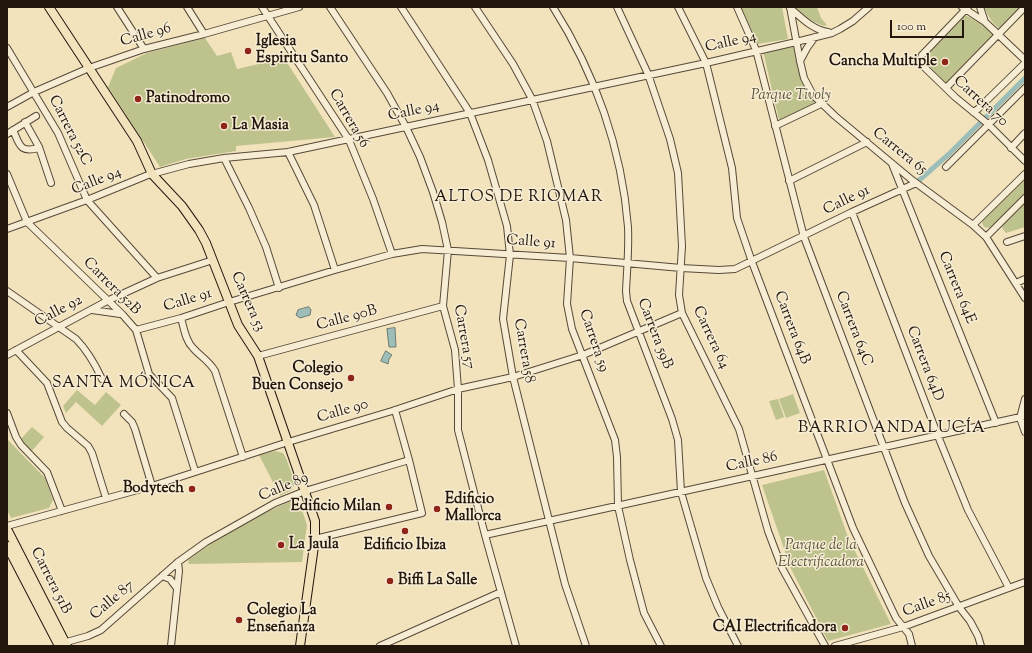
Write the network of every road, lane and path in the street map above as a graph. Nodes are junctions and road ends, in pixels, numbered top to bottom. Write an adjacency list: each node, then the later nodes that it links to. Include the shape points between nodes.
1 (49, 7): 34 (main road, Carrera 53)
2 (118, 7): 28 (street)
3 (187, 7): 23 (street)
4 (262, 7): 18 (street, Carrera 56)
5 (299, 7): 18 (street, Calle 96)
6 (330, 7): 49 (street, Carrera 57, via 388,93)
7 (401, 7): 44 (street, Carrera 58)
8 (474, 7): 40 (street, Carrera 59, via 513,64)
9 (553, 7): 36 (street, Carrera 59B)
10 (617, 7): 35 (street, Carrera 64)
11 (678, 7): 32 (street, Carrera 64B)
12 (736, 7): 29 (street, Carrera 64C)
13 (869, 7): 22 (street, Calle 94, via 853,21)
14 (980, 7): 20 (street)
15 (1025, 7): 24 (street)
16 (790, 8): 19 (street); 21 (street, Carrera 65)
17 (965, 8): 20 (street); 37 (street, Carrera 70, via 920,60)
18 (268, 16): 23 (street, Calle 96); 53 (street, Carrera 56)
19 (804, 20): 21 (street); 22 (street, via 818,29)
20 (985, 22): 24 (street)
21 (794, 27): 26 (street, Carrera 65)
22 (832, 33): 25 (street, Calle 94)
23 (204, 34): 28 (street, Calle 96)
24 (999, 35): 30 (street); 37 (street)
25 (816, 37): 26 (street, Calle 94); 31 (street)
26 (796, 42): 29 (street, Calle 94); 31 (street, Carrera 65)
27 (7, 48): 39 (street, Carrera 52C)
28 (144, 49): 34 (street, Calle 96)
29 (756, 50): 32 (street, Calle 94); 48 (street, Carrera 64C)
30 (1025, 60)
31 (800, 61): 41 (street, Carrera 65, via 808,87)
32 (706, 63): 35 (street, Calle 94); 84 (street, Carrera 64B, via 732,168 738,218)
33 (1025, 63): 43 (street)
34 (89, 68): 39 (street, Calle 96); 63 (main road, Carrera 53, via 137,141)
35 (648, 74): 36 (street, Calle 94); 86 (street, Carrera 64, via 670,139 678,173 682,229)
36 (594, 86): 40 (street, Calle 94); 85 (street, Carrera 59B, via 609,125 621,173 628,228)
37 (946, 88): 43 (street, Carrera 70)
38 (1025, 88): 47 (street)
39 (34, 92): 42 (street, Calle 96); 70 (street, Carrera 52C, via 58,134)
40 (532, 99): 44 (street, Calle 94); 82 (street, Carrera 59, via 547,141 566,220)
41 (821, 104): 48 (street); 54 (street, Carrera 65)
42 (7, 107)
43 (973, 112): 47 (street, Carrera 70)
44 (470, 113): 49 (street, Calle 94); 81 (street, Carrera 58, via 488,160 507,226)
45 (36, 116): 46 (street)
46 (26, 122): 50 (street); 55 (street)
47 (986, 123): 56 (street, Carrera 70); 61 (street)
48 (775, 126): 65 (street, Carrera 64C)
49 (406, 127): 53 (street, Calle 94); 79 (street, Carrera 57, via 433,192)
50 (14, 130): 52 (street); 55 (street, via 24,150)
51 (1025, 133): 56 (street)
52 (7, 134)
53 (348, 140): 57 (street, Calle 94); 80 (street, Carrera 56, via 373,199)
54 (867, 142): 60 (street, Carrera 65); 65 (street)
55 (39, 148): 66 (street)
56 (1011, 148): 59 (street, Carrera 70)
57 (288, 152): 58 (street, Calle 94); 87 (street, via 314,205)
58 (224, 158): 63 (street, Calle 94); 91 (street, via 250,208)
59 (1025, 161)
60 (891, 162): 67 (street, Carrera 65); 68 (street, Carrera 64E)
61 (946, 167)
62 (7, 174): 72 (street, Carrera 52B)
63 (152, 174): 70 (street, Calle 94); 83 (main road, Carrera 53, via 191,218)
64 (1025, 174): 73 (street)
65 (790, 181): 76 (street, Carrera 64C)
66 (51, 183)
67 (916, 183): 68 (street, Calle 91); 73 (street, Carrera 65)
68 (902, 189): 71 (street, Calle 91); 116 (street, Carrera 64E)
69 (1025, 198): 77 (street)
70 (87, 200): 72 (street, Calle 94); 88 (street, Carrera 52C)
71 (852, 212): 76 (street, Calle 91); 118 (street, Carrera 64D)
72 (27, 222): 74 (street, Calle 94); 94 (street, Carrera 52B)
73 (973, 225): 77 (street, Carrera 65)
74 (7, 229)
75 (1025, 236): 78 (street)
76 (804, 237): 84 (street, Calle 91); 120 (street, Carrera 64C)
77 (986, 237): 90 (street, Carrera 65)
78 (1007, 242)
79 (448, 250): 80 (street, Calle 91, via 422,249); 81 (street, Calle 91); 96 (street, Carrera 57)
80 (392, 254): 87 (street, Calle 91)
81 (510, 254): 82 (street, Calle 91); 108 (street, Carrera 58, via 503,319)
82 (570, 258): 85 (street, Calle 91); 105 (street, Carrera 59, via 567,304 572,329)
83 (213, 260): 88 (street, Calle 92); 95 (main road, Carrera 53)
84 (752, 262): 86 (street, Calle 91, via 735,269); 123 (street, Carrera 64B)
85 (628, 264): 86 (street, Calle 91); 103 (street, Carrera 59B, via 627,301)
86 (681, 268): 98 (street, Carrera 64, via 679,295)
87 (335, 270): 91 (street, Calle 91)
88 (157, 278): 94 (street, Calle 92)
89 (1025, 279): 90 (street)
90 (1016, 283): 93 (street, Carrera 65)
91 (279, 288): 95 (street, Calle 91)
92 (7, 291): 101 (street)
93 (1025, 298)
94 (107, 301): 97 (street, Calle 92); 99 (street, Carrera 52B)
95 (229, 302): 100 (street, Calle 91); 107 (main road, Carrera 53, via 238,325)
96 (443, 306): 107 (street, Calle 90B); 110 (street, Carrera 57, via 455,350)
97 (91, 310): 99 (street); 101 (street, Calle 92)
98 (682, 313): 103 (street, Calle 90); 125 (street, Carrera 64, via 740,429)
99 (122, 314): 102 (street, Carrera 52B)
100 (181, 318): 102 (street, Calle 91); 121 (street, via 192,348 211,364 215,371)
101 (59, 327): 104 (street, Calle 92); 109 (street, via 85,348)
102 (136, 330): 124 (street, Carrera 52B, via 149,374 172,398)
103 (638, 331): 105 (street, Calle 90); 128 (street, Carrera 59B, via 678,440)
104 (16, 350): 106 (street, Calle 92); 129 (street, via 47,383 62,422 88,446)
105 (583, 354): 108 (street, Calle 90); 130 (street, Carrera 59, via 615,440)
106 (7, 355)
107 (258, 356): 119 (main road, Carrera 53)
108 (514, 377): 110 (street, Calle 90); 132 (street, Carrera 58)
109 (102, 379)
110 (458, 389): 112 (street, Calle 90); 134 (street, Carrera 57, via 458,430)
111 (1025, 399): 115 (street)
112 (395, 410): 119 (street, Calle 90); 122 (street)
113 (7, 413): 131 (street, via 21,445 47,472)
114 (124, 414): 126 (street, via 136,429)
115 (1023, 417): 116 (street, Calle 86); 117 (street)
116 (996, 423): 118 (street, Calle 86)
117 (1025, 432)
118 (938, 436): 120 (street, Calle 86); 141 (street, Carrera 64D, via 968,510)
119 (288, 442): 121 (street, Calle 90); 127 (main road, Carrera 53)
120 (884, 448): 123 (street, Calle 86); 143 (street, Carrera 64C, via 904,503)
121 (243, 457): 124 (street, Calle 90)
122 (409, 460): 127 (street, Calle 89); 135 (street, via 422,513)
123 (827, 460): 125 (street, Calle 86); 144 (street, Carrera 64B, via 853,528 896,618)
124 (195, 472): 126 (street, Calle 90)
125 (753, 476): 128 (street, Calle 86); 153 (street, Carrera 64, via 770,537 782,568)
126 (152, 486): 129 (street, Calle 90)
127 (305, 491): 135 (main road, Carrera 53, via 315,521); 137 (street, Calle 89, via 275,503 213,538)
128 (681, 492): 130 (street, Calle 86); 152 (street, Carrera 59B, via 706,578)
129 (106, 498): 131 (street, Calle 90)
130 (618, 506): 132 (street, Calle 86); 151 (street, Carrera 59, via 644,613)
131 (62, 511): 133 (street, Calle 90)
132 (550, 521): 134 (street, Calle 86); 150 (street, Carrera 58, via 565,584)
133 (7, 528): 145 (main road, Carrera 51B)
134 (485, 535): 142 (street, Carrera 57)
135 (315, 539): 147 (main road, Carrera 53)
136 (7, 546): 145 (main road, Carrera 51B)
137 (178, 562): 138 (street, Calle 87); 140 (street)
138 (162, 576): 140 (street, via 170,579); 145 (street, Calle 87, via 101,630)
139 (1025, 582): 141 (street, Calle 85)
140 (176, 587): 146 (street)
141 (1009, 588): 143 (street, Calle 85)
142 (501, 592): 148 (street); 149 (street, Carrera 57)
143 (959, 607): 144 (street, Calle 85); 156 (street, Carrera 64C, via 970,621)
144 (903, 627): 154 (street, Calle 85); 155 (street, Carrera 64B, via 909,634)
145 (61, 645)
146 (171, 646)
147 (300, 646)
148 (380, 646)
149 (516, 646)
150 (586, 646)
151 (661, 646)
152 (738, 646)
153 (825, 646)
154 (835, 646)
155 (912, 646)
156 (981, 646)

